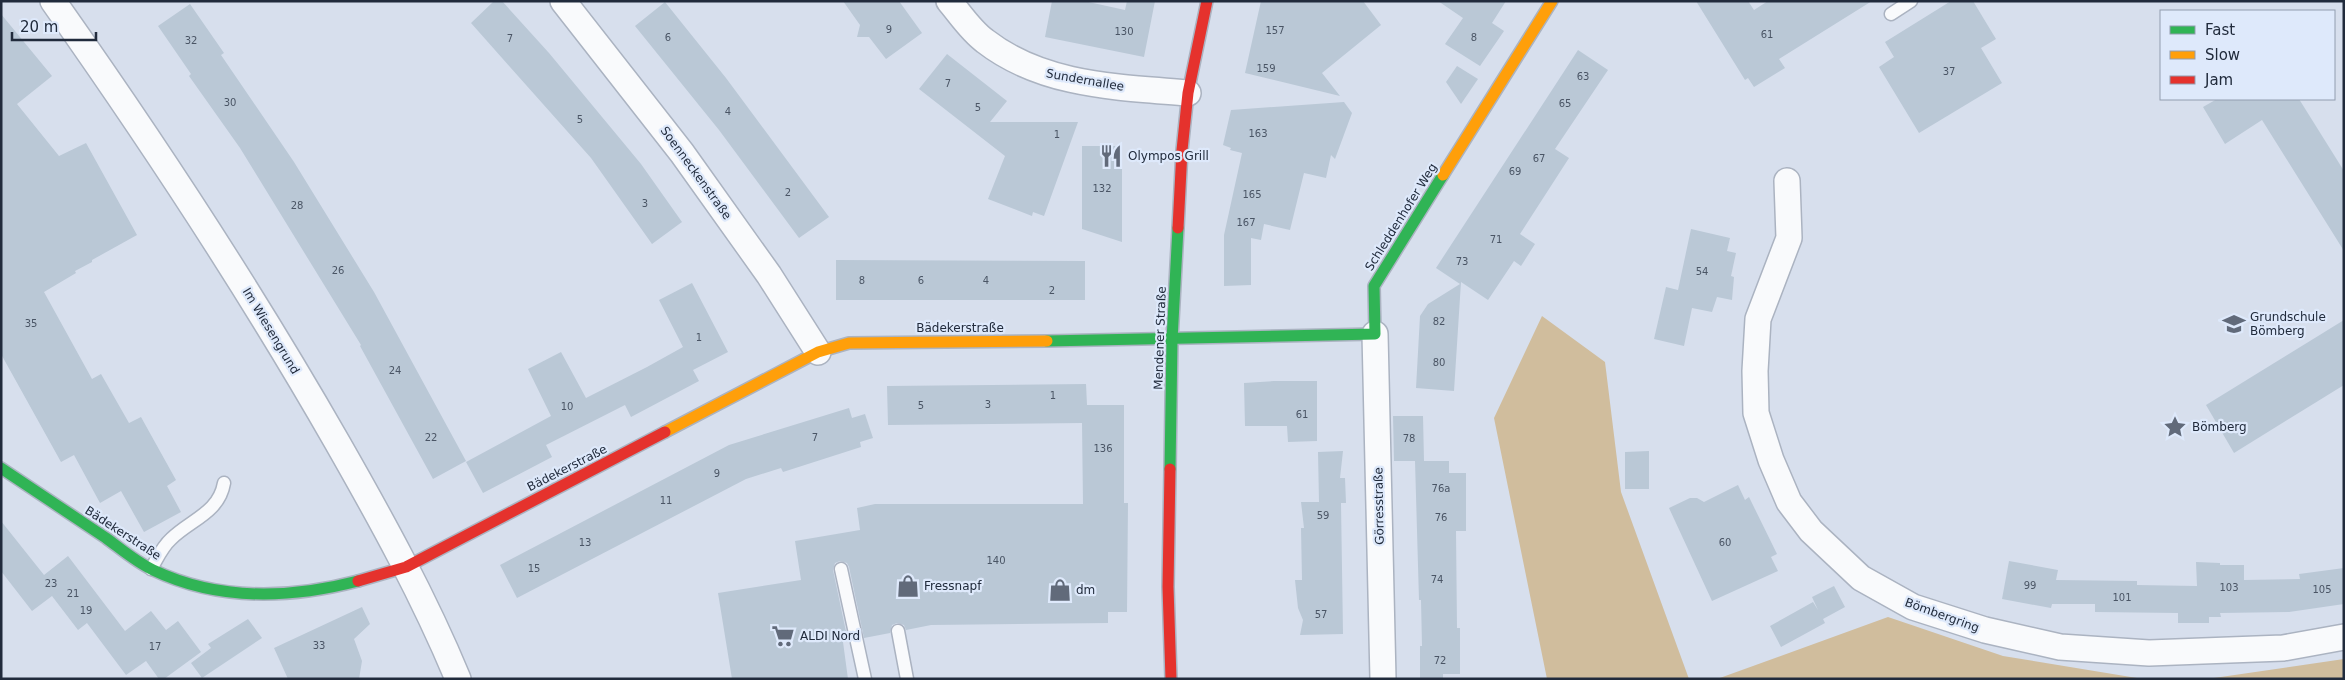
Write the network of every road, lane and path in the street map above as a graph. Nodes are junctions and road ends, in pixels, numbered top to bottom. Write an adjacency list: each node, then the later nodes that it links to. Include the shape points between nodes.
1 (53, 1): 15 (street, Im Wiesengrund, via 260,310)
2 (563, 1): 12 (street, Soenneckenstraße, via 682,153 769,275)
3 (949, 1): 8 (street, Sundernallee, via 983,40 1016,62 1045,74 1097,85)
4 (1207, 1): 8 (street, Mendener Straße)
5 (1552, 1): 10 (street, Schleddenhofer Weg, via 1374,286)
6 (1911, 1): 7 (lane)
7 (1891, 14)
8 (1188, 93): 11 (street, Mendener Straße)
9 (1787, 181): 19 (street, Bömbergring, via 1789,238 1758,319 1756,413 1788,502 1811,530 1861,578 1913,606 1985,630 2060,647 2149,653 2283,648)
10 (1375, 334): 11 (street); 24 (street, Görresstraße)
11 (1172, 340): 12 (street, Bädekerstraße, via 849,342); 23 (street, Mendener Straße, via 1168,587)
12 (818, 352): 15 (street, Bädekerstraße)
13 (1, 468): 16 (street, Bädekerstraße)
14 (224, 483): 16 (lane, via 205,515 171,539)
15 (406, 567): 16 (street, Bädekerstraße, via 304,594 268,597 189,585); 20 (street, Im Wiesengrund)
16 (151, 569)
17 (842, 569): 21 (lane)
18 (898, 631): 22 (lane)
19 (2344, 637)
20 (458, 679)
21 (865, 679)
22 (907, 679)
23 (1171, 679)
24 (1383, 679)

